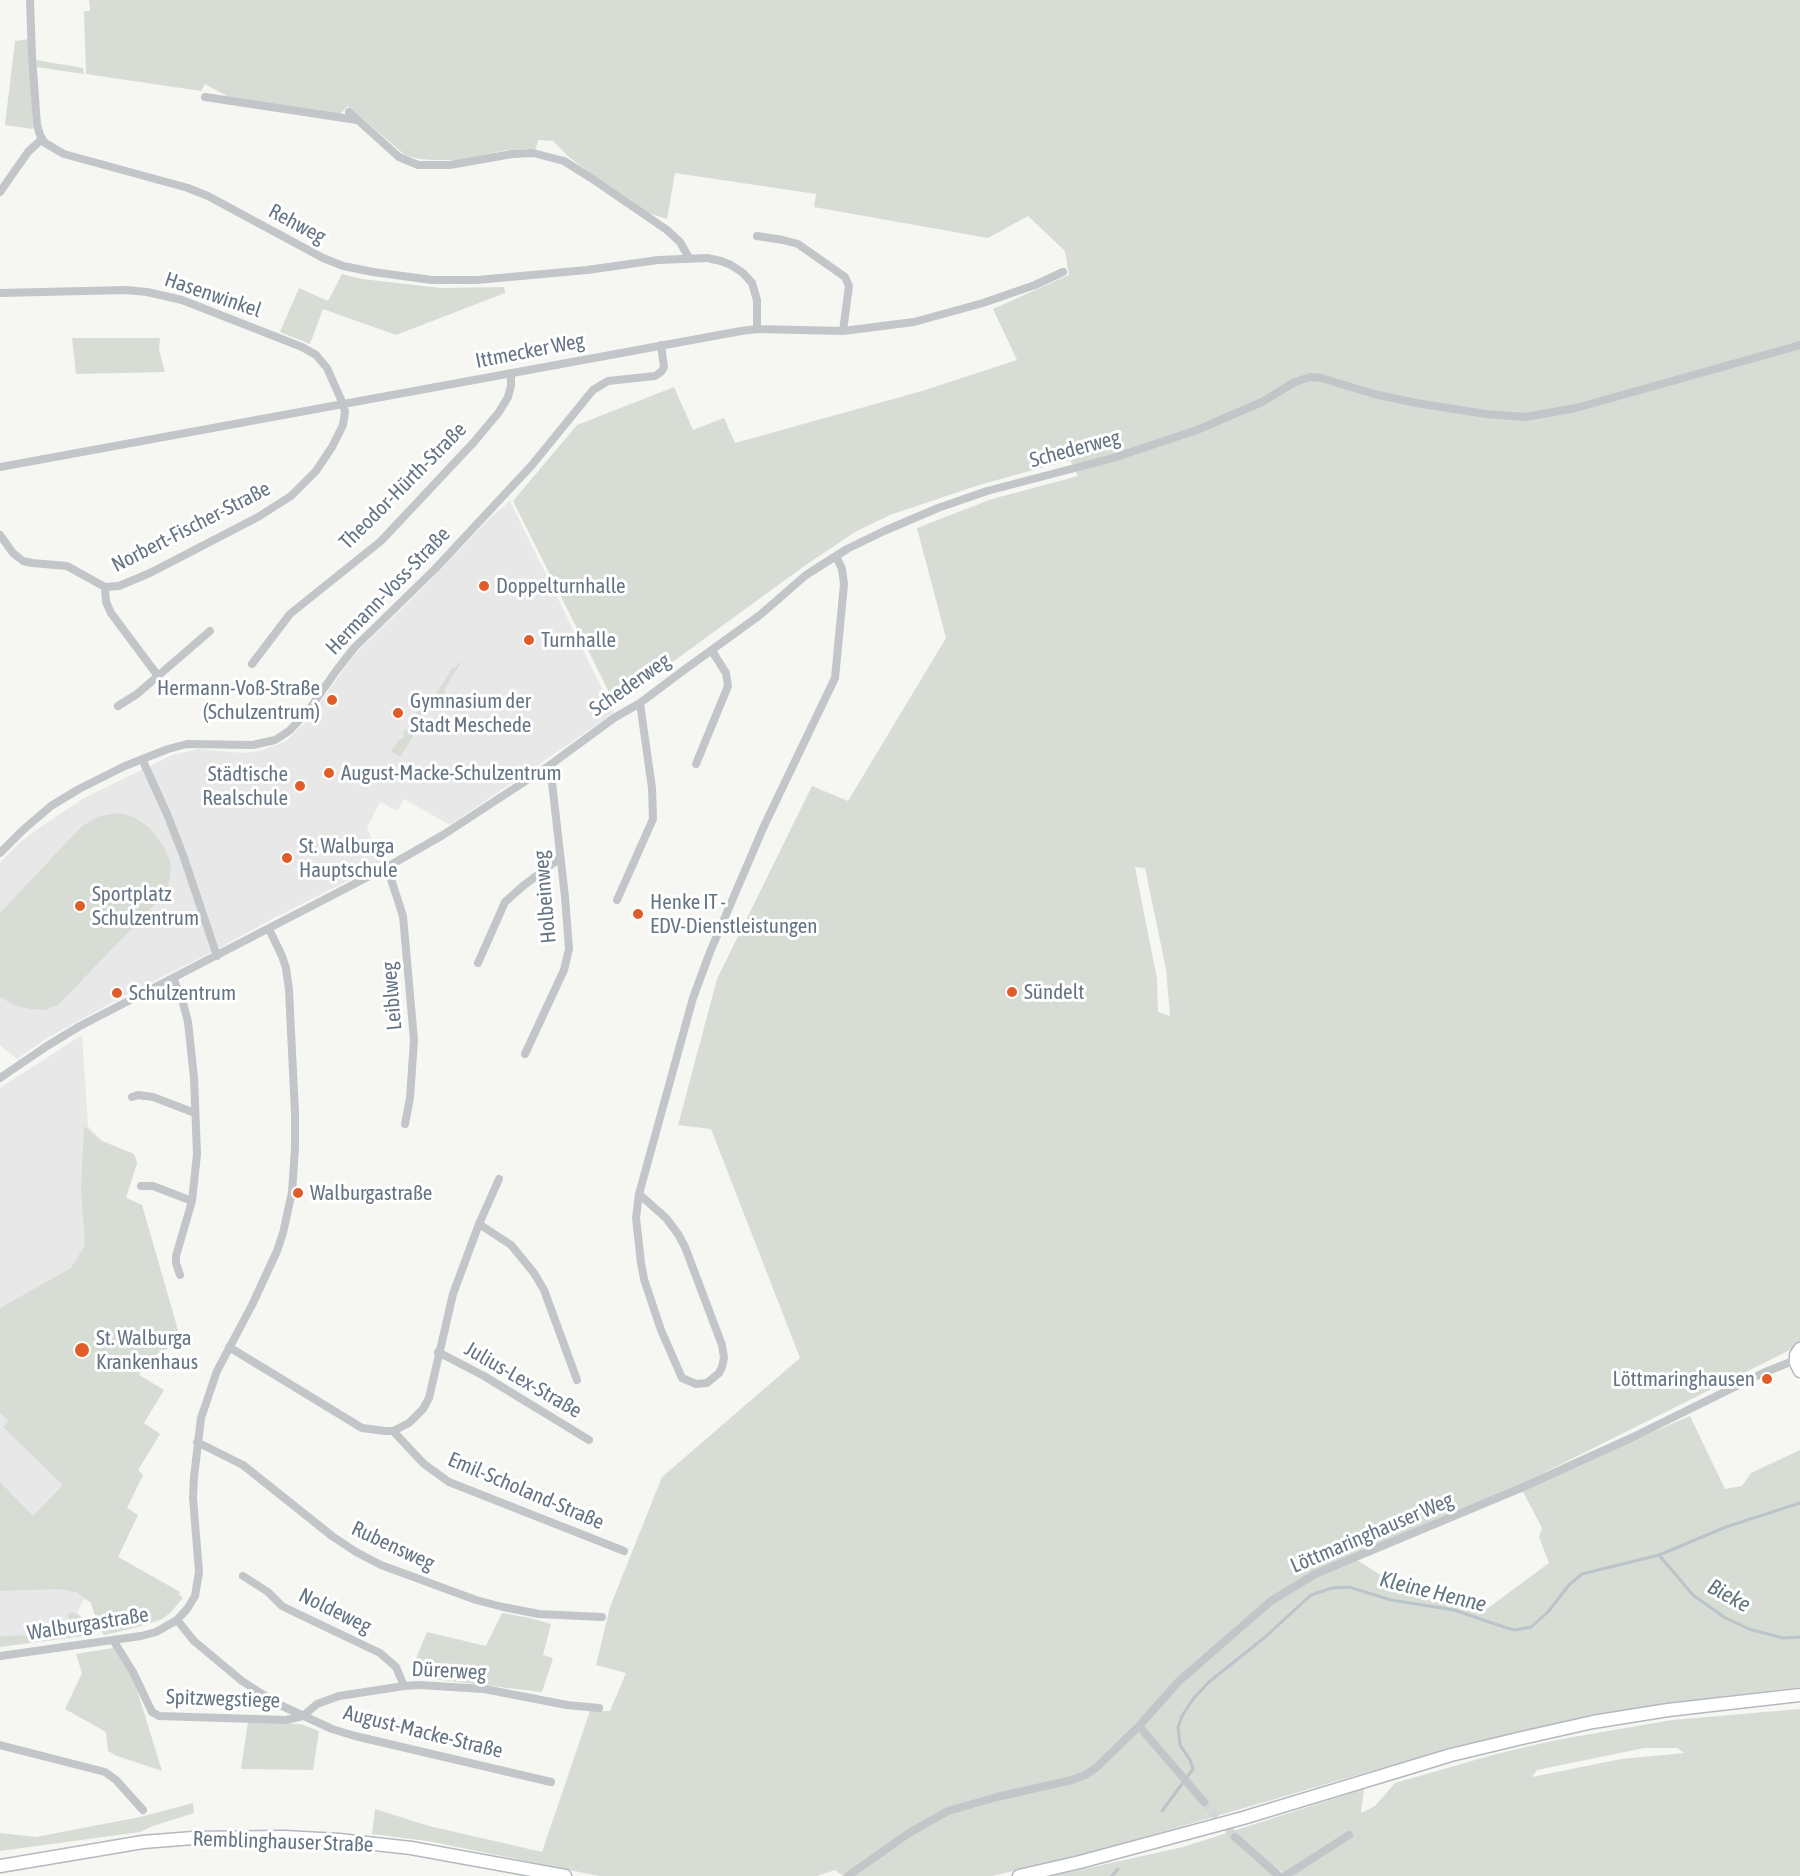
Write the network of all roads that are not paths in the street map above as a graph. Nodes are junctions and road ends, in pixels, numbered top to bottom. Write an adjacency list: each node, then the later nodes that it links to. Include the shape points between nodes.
1 (30, 0): 5 (street, via 34,97)
2 (205, 97): 4 (street)
3 (350, 112): 4 (street)
4 (358, 120): 8 (street, via 399,157 418,165 458,164 533,153 564,161 667,230)
5 (42, 139): 6 (street); 8 (street, Rehweg, via 54,150 71,157 208,196 323,258 366,271 432,280 477,280)
6 (0, 192)
7 (757, 236): 12 (street, via 798,244 845,277 849,286)
8 (689, 258): 11 (street, Rehweg, via 721,261 749,278 757,300)
9 (1063, 272): 12 (street, Ittmecker Weg, via 983,303 925,319)
10 (0, 293): 16 (street, Hasenwinkel, via 126,290 182,300 316,355 327,368)
11 (757, 329): 12 (street, Ittmecker Weg); 13 (street, Ittmecker Weg)
12 (843, 331)
13 (661, 345): 15 (street, Ittmecker Weg); 27 (street, Hermann-Voss-Straße, via 661,372 599,385 532,465 354,648 295,726 266,743 188,744)
14 (1800, 345): 19 (street, Schederweg, via 1576,408 1525,417 1416,403 1310,377 1197,430 938,508)
15 (511, 373): 16 (street, Ittmecker Weg); 23 (street, Theodor-Hürth-Straße, via 508,397 474,442 381,541 290,614)
16 (344, 404): 17 (street, Ittmecker Weg); 20 (street, Norbert-Fischer-Straße, via 345,418 332,447 316,471 291,496 150,573 119,586)
17 (0, 466)
18 (0, 535): 20 (street, via 23,561 67,566)
19 (836, 556): 22 (street, Schederweg, via 806,575); 45 (street, via 844,584 835,678 710,951 693,998)
20 (105, 587): 24 (street, via 111,613)
21 (210, 631): 24 (street)
22 (712, 651): 25 (street, Schederweg); 28 (street, via 726,673 728,686)
23 (252, 664)
24 (158, 676): 26 (street)
25 (640, 703): 29 (street, Schederweg); 33 (street, via 654,808 632,876)
26 (118, 706)
27 (142, 759): 30 (street, Hermann-Voss-Straße, via 51,806); 35 (street, via 183,855)
28 (696, 764)
29 (550, 765): 31 (street, Holbeinweg); 32 (street, Schederweg)
30 (0, 853)
31 (560, 858): 36 (street, via 505,902); 38 (street, Holbeinweg, via 568,955)
32 (387, 867): 34 (street, Schederweg); 42 (street, Leiblweg, via 403,916 414,1040)
33 (617, 900)
34 (269, 928): 35 (street, Schederweg); 49 (street, Walburgastraße, via 288,981 295,1113 293,1177 278,1248)
35 (217, 956): 37 (street, Schederweg)
36 (478, 963)
37 (172, 978): 39 (street, Schederweg, via 66,1034); 41 (street, via 188,1022)
38 (525, 1054)
39 (0, 1078)
40 (132, 1097): 41 (street, via 153,1097)
41 (195, 1113): 46 (street, via 197,1164)
42 (405, 1124)
43 (499, 1179): 47 (street)
44 (141, 1186): 46 (street, via 153,1186)
45 (639, 1194): 45 (street, via 636,1218 641,1263 661,1330 682,1378 696,1384 707,1383 722,1368 722,1345 678,1234)
46 (192, 1201): 48 (street, via 176,1256)
47 (479, 1224): 51 (street, via 453,1294); 53 (street, via 511,1245 534,1273)
48 (180, 1275)
49 (229, 1347): 54 (street, via 355,1425); 56 (street, Walburgastraße, via 207,1398)
50 (1800, 1348): 52 (main road, via 1796,1355)
51 (438, 1352): 54 (street, via 423,1409 409,1423); 55 (street, Julius-Lex-Straße)
52 (1798, 1367): 67 (street, Löttmaringhauser Weg, via 1788,1363 1763,1373 1521,1488 1315,1574 1256,1614 1179,1681)
53 (577, 1380)
54 (393, 1431): 57 (street, Emil-Scholand-Straße, via 424,1464 449,1482)
55 (589, 1440)
56 (197, 1442): 59 (street, Rubensweg, via 243,1466 332,1536 381,1565 476,1600 522,1612); 60 (street, Walburgastraße, via 193,1498 198,1582 192,1601)
57 (624, 1551)
58 (243, 1576): 63 (street, Noldeweg, via 282,1606 380,1653 396,1667)
59 (602, 1617)
60 (177, 1620): 61 (street, Walburgastraße, via 156,1632); 66 (street, August-Macke-Straße, via 194,1641 243,1681)
61 (113, 1640): 62 (street, Walburgastraße); 66 (street, Spitzwegstiege, via 153,1714 286,1720)
62 (0, 1656)
63 (404, 1686): 65 (street, Dürerweg, via 484,1689); 66 (street, Dürerweg, via 339,1696 317,1704)
64 (1800, 1695): 77 (main road, via 1668,1710 1522,1738 1451,1755 1243,1818)
65 (599, 1708)
66 (303, 1716): 69 (street, August-Macke-Straße, via 355,1736)
67 (1139, 1726): 70 (street); 76 (street, Löttmaringhauser Weg, via 1085,1775 948,1811)
68 (0, 1745): 71 (street, via 105,1772)
69 (551, 1782)
70 (1204, 1802)
71 (143, 1810)
72 (1348, 1835): 79 (street)
73 (1235, 1837): 78 (street)
74 (0, 1866): 75 (main road, Remblinghauser Straße, via 143,1842 284,1837 411,1848)
75 (565, 1876)
76 (848, 1876)
77 (1018, 1876)
78 (1278, 1876)
79 (1285, 1876)

